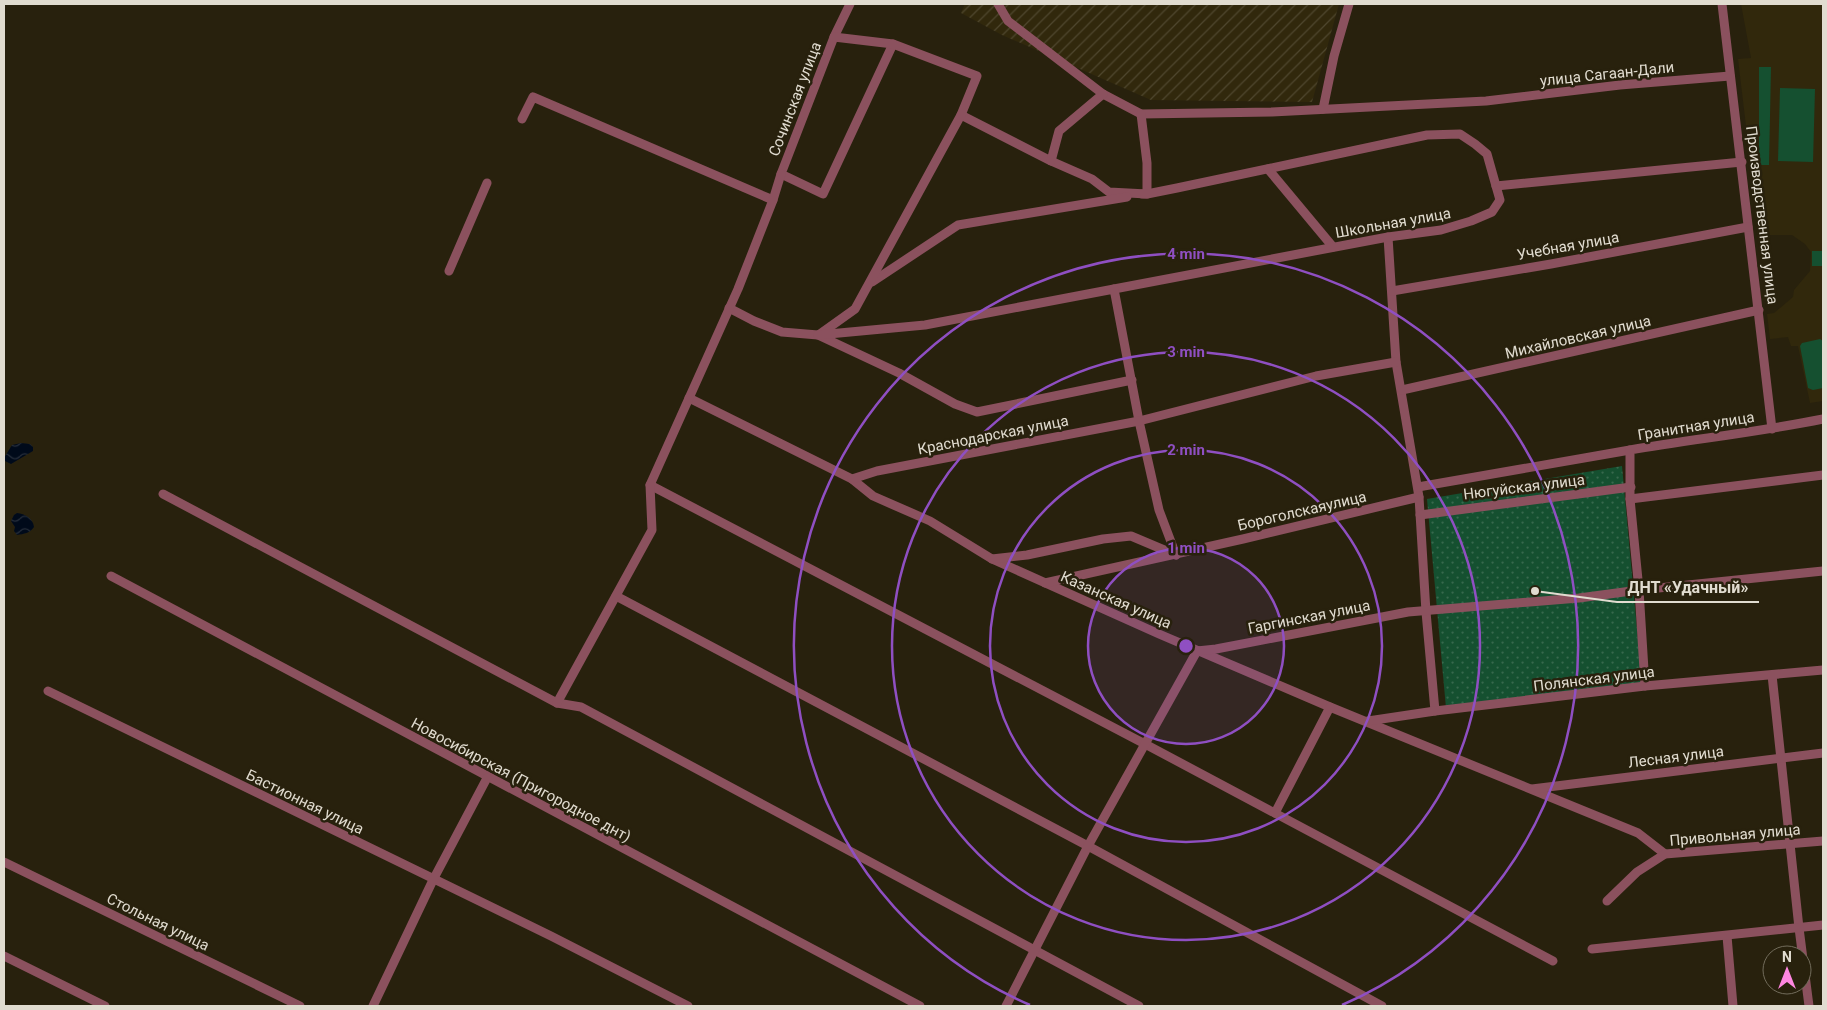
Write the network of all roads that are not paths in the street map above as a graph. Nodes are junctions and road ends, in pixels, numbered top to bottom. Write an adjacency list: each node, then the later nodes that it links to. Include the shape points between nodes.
1 (850, 4): 5 (street, Сочинская улица)
2 (998, 4): 8 (street, via 1008,21)
3 (1349, 4): 9 (street)
4 (1722, 4): 7 (street, Производственная улица)
5 (834, 37): 6 (street); 16 (street, Сочинская улица)
6 (893, 44): 11 (street, via 977,76); 16 (street, Сочинская улица, via 823,194)
7 (1730, 76): 9 (street, улица Сагаан-Дали, via 1486,101); 14 (street, Производственная улица)
8 (1103, 94): 10 (street); 13 (street, via 1059,131)
9 (1324, 109): 10 (street, улица Сагаан-Дали)
10 (1141, 114): 19 (street, via 1148,163)
11 (961, 115): 13 (street); 25 (street)
12 (522, 119): 20 (street, via 533,97)
13 (1051, 161): 19 (street, via 1092,179 1109,192)
14 (1742, 162): 18 (street); 21 (street, Производственная улица)
15 (1268, 169): 18 (street, via 1428,135 1460,134 1487,154); 19 (street); 23 (street)
16 (781, 174): 20 (street)
17 (488, 183): 24 (street)
18 (1496, 186): 22 (street, Школьная улица, via 1500,200 1492,212 1441,230)
19 (1147, 194): 25 (street, via 958,225)
20 (773, 200): 28 (street)
21 (1748, 226): 27 (street, Учебная улица, via 1551,264); 29 (street, Производственная улица)
22 (1388, 237): 23 (street, Школьная улица); 27 (street)
23 (1333, 247): 26 (street, Школьная улица)
24 (449, 271)
25 (870, 284): 30 (street, via 855,308)
26 (1114, 289): 30 (street, Школьная улица, via 925,325); 32 (street)
27 (1392, 290): 31 (street)
28 (729, 308): 30 (street, via 782,332); 34 (street)
29 (1759, 310): 33 (street, Михайловская улица); 37 (street, Производственная улица)
30 (818, 335): 32 (street, via 977,412)
31 (1396, 362): 33 (street); 36 (street, via 1316,376)
32 (1132, 380): 36 (street)
33 (1402, 390): 42 (street)
34 (689, 398): 40 (street, Казанская улица); 41 (street)
35 (1823, 419): 37 (street, Гранитная улица)
36 (1139, 420): 40 (street, Краснодарская улица, via 877,471); 48 (street, via 1159,510)
37 (1772, 429): 38 (street, Гранитная улица)
38 (1630, 450): 42 (street); 43 (street, Гранитная улица)
39 (1823, 475): 46 (street)
40 (852, 479): 49 (street, Казанская улица, via 874,496 930,522)
41 (650, 485): 54 (street, via 652,530); 65 (street)
42 (1418, 487): 45 (street)
43 (1631, 487): 46 (street, Гранитная улица); 47 (street, Нюгуйская улица)
44 (163, 494): 61 (street)
45 (1419, 497): 47 (street); 48 (street, Бороголскаяулица)
46 (1630, 499): 53 (street, Гранитная улица)
47 (1420, 515): 55 (street)
48 (1176, 555): 49 (street, Казанская улица, via 1131,536); 52 (street, Бороголскаяулица)
49 (992, 559): 52 (street, Казанская улица)
50 (1823, 572): 53 (street, Гаргинская улица)
51 (111, 576): 68 (street, Новосибирская (Пригородное днт))
52 (1045, 583): 56 (street, Казанская улица)
53 (1639, 590): 55 (street, Гаргинская улица); 59 (street, Гранитная улица)
54 (616, 596): 61 (street); 73 (street)
55 (1426, 612): 56 (street, Гаргинская улица, via 1408,612); 63 (street)
56 (1197, 651): 62 (street, Казанская улица); 65 (street)
57 (1823, 670): 58 (street, Полянская улица)
58 (1772, 675): 59 (street, Полянская улица); 67 (street)
59 (1645, 686): 63 (street, Полянская улица)
60 (48, 691): 76 (street, Бастионная улица)
61 (557, 703): 82 (street, via 581,708)
62 (1330, 707): 64 (street, Казанская улица); 70 (street)
63 (1435, 711): 64 (street, Полянская улица)
64 (1368, 721): 69 (street, Казанская улица)
65 (1145, 744): 70 (street); 73 (street)
66 (1823, 753): 67 (street, Лесная улица)
67 (1782, 758): 69 (street, Лесная улица); 72 (street)
68 (487, 778): 76 (street); 89 (street, Новосибирская (Пригородное днт))
69 (1532, 789): 74 (street, Казанская улица, via 1638,832)
70 (1275, 813): 84 (street)
71 (1823, 841): 72 (street, Привольная улица)
72 (1790, 844): 74 (street, Привольная улица); 79 (street)
73 (1088, 846): 82 (street); 92 (street)
74 (1665, 854): 77 (street, Привольная улица, via 1637,872)
75 (4, 862): 86 (street, Стольная улица)
76 (433, 880): 87 (street); 88 (street, Бастионная улица)
77 (1607, 901)
78 (1823, 925): 79 (street)
79 (1799, 928): 80 (street); 94 (street)
80 (1727, 936): 81 (street); 93 (street)
81 (1592, 949)
82 (1034, 950): 90 (street); 91 (street)
83 (4, 956): 85 (street)
84 (1553, 961)
85 (105, 1006)
86 (300, 1006)
87 (373, 1006)
88 (688, 1006)
89 (920, 1006)
90 (1006, 1006)
91 (1139, 1006)
92 (1382, 1006)
93 (1733, 1006)
94 (1809, 1006)

